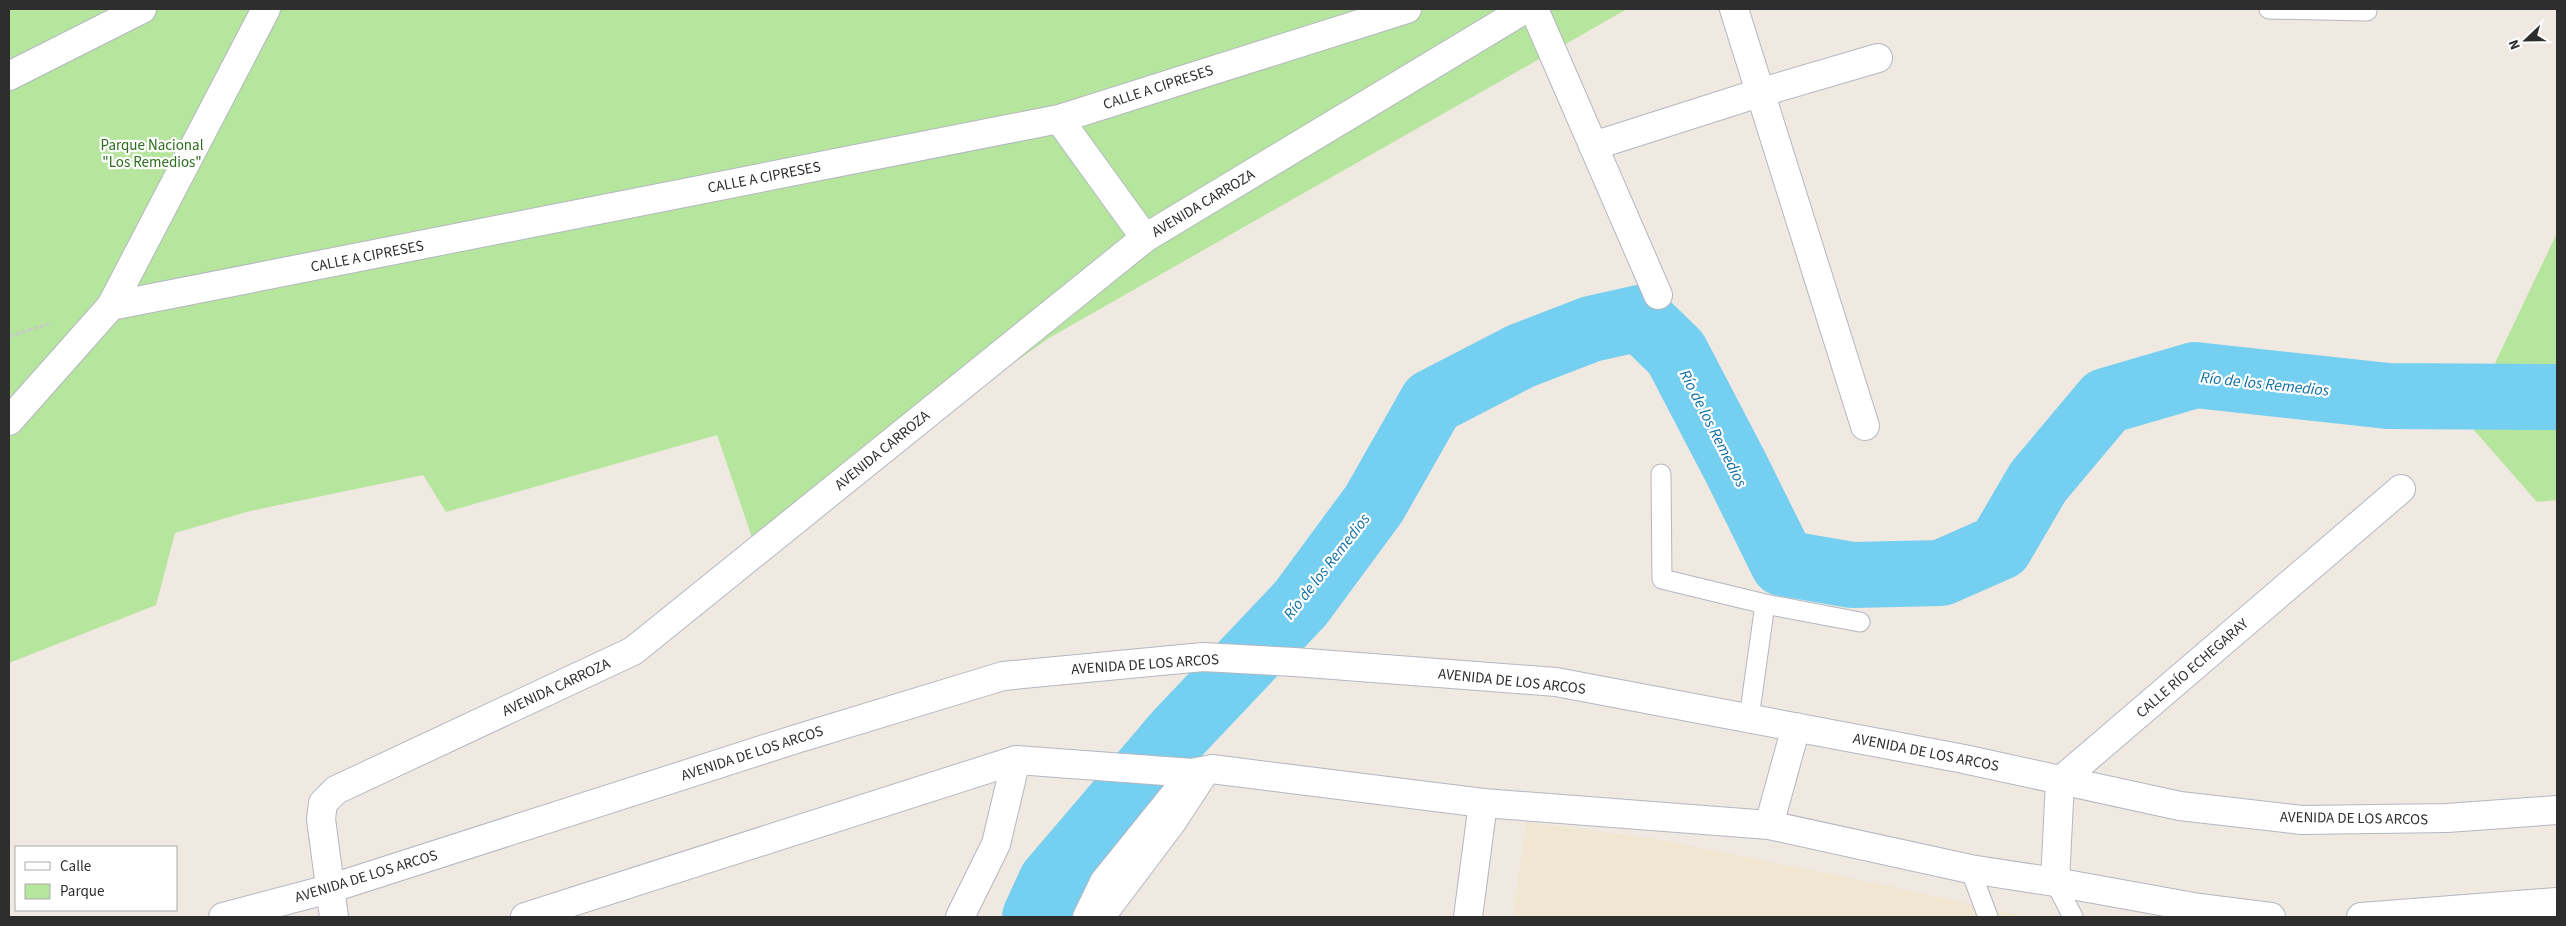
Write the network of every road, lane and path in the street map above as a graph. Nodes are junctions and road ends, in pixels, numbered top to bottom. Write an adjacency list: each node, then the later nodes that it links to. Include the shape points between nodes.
1 (142, 9): 10 (street)
2 (266, 9): 16 (street)
3 (1407, 9): 12 (street, CALLE A CIPRESES)
4 (1525, 9): 14 (street, AVENIDA CARROZA)
5 (1534, 9): 13 (street)
6 (1734, 9): 11 (street)
7 (2269, 9): 8 (lane)
8 (2368, 11)
9 (1878, 58): 11 (street)
10 (9, 76)
11 (1758, 93): 13 (street); 18 (street)
12 (1059, 119): 14 (street); 16 (street, CALLE A CIPRESES)
13 (1593, 146): 15 (street)
14 (1145, 238): 33 (street, AVENIDA CARROZA, via 633,651 336,790 323,803 321,818)
15 (1658, 295)
16 (111, 306): 17 (street)
17 (9, 421)
18 (1865, 426)
19 (1661, 474): 21 (lane, via 1662,579)
20 (2401, 489): 27 (street, CALLE RÍO ECHEGARAY)
21 (1765, 604): 22 (lane); 23 (lane)
22 (1860, 622)
23 (1748, 718): 24 (street, AVENIDA DE LOS ARCOS); 33 (street, AVENIDA DE LOS ARCOS, via 1556,682 1294,662 1203,657 1003,676)
24 (1796, 727): 27 (street, AVENIDA DE LOS ARCOS, via 1964,758); 30 (street)
25 (1016, 760): 26 (street); 37 (street); 38 (street, via 996,844)
26 (1191, 770): 28 (street); 39 (street, via 1104,882); 40 (lane, via 1176,824)
27 (2060, 781): 29 (street, AVENIDA DE LOS ARCOS, via 2180,806 2302,820 2446,818); 32 (street)
28 (1483, 804): 30 (street); 41 (street)
29 (2557, 810)
30 (1769, 825): 31 (street)
31 (1970, 869): 32 (street); 42 (lane)
32 (2055, 882): 43 (lane); 44 (street, via 2199,908)
33 (329, 889): 35 (street, AVENIDA DE LOS ARCOS); 36 (street, AVENIDA CARROZA)
34 (2557, 902): 45 (street)
35 (223, 917)
36 (334, 917)
37 (524, 917)
38 (960, 917)
39 (1086, 917)
40 (1106, 917)
41 (1468, 917)
42 (1988, 917)
43 (2073, 917)
44 (2271, 917)
45 (2361, 917)

